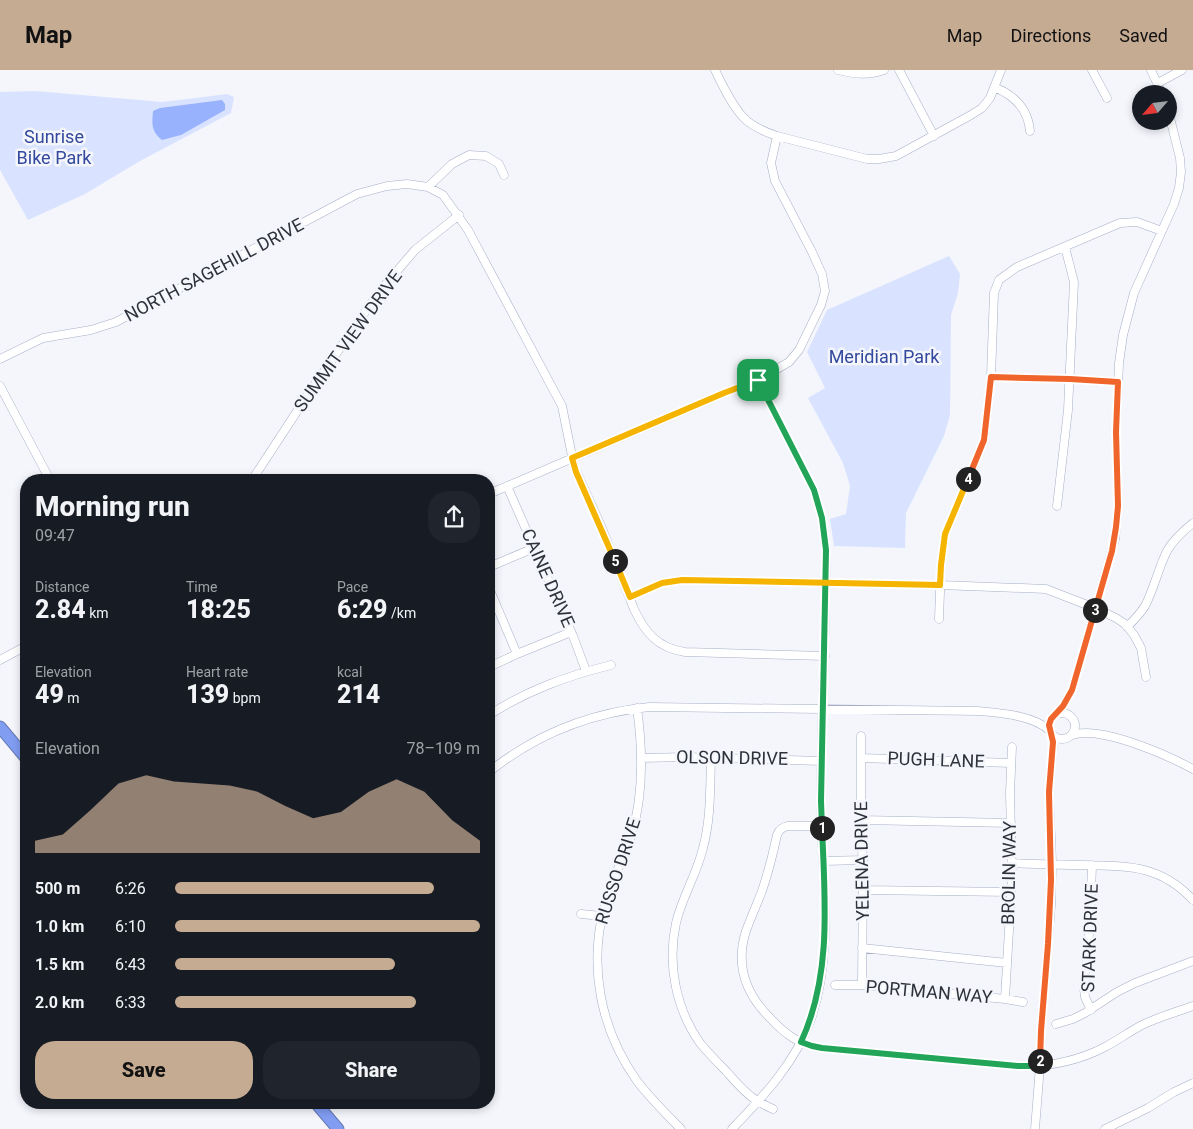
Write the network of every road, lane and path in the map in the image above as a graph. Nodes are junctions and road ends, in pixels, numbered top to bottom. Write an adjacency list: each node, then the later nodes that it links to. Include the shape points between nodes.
1 (715, 70): 14 (street, via 742,117)
2 (838, 70): 3 (street, via 867,75)
3 (884, 70)
4 (899, 70): 15 (street)
5 (1001, 70): 10 (street)
6 (1092, 70): 11 (street)
7 (1151, 70): 9 (street)
8 (1182, 70): 9 (street)
9 (1158, 83)
10 (994, 87): 13 (street, via 1006,92 1020,105); 15 (street, via 982,108)
11 (1108, 98)
12 (1173, 130): 19 (street, via 1181,172 1177,196)
13 (1030, 131)
14 (777, 136): 15 (street, via 867,159 896,156); 24 (street, via 772,156 774,181 812,252 822,274 825,291 799,350 789,362)
15 (934, 136)
16 (504, 175): 17 (street, via 499,164 486,156 469,155 452,164)
17 (428, 186): 18 (street, via 443,195); 21 (street, NORTH SAGEHILL DRIVE, via 387,186 356,194 116,322 91,330 42,338)
18 (459, 215): 27 (street, via 562,406); 29 (street, SUMMIT VIEW DRIVE, via 415,250 378,292)
19 (1162, 231): 20 (street, via 1137,222 1120,223); 25 (street, via 1130,307 1120,349)
20 (1065, 247): 22 (street, via 1017,267 999,280 994,293); 23 (street, via 1074,282)
21 (0, 358)
22 (991, 377): 23 (street); 37 (street, via 984,440 945,534)
23 (1070, 379): 25 (street); 32 (street)
24 (758, 380): 27 (street); 36 (street, via 814,490 822,518)
25 (1118, 382): 40 (street, via 1116,527)
26 (0, 386): 28 (street)
27 (572, 458): 30 (street); 38 (street)
28 (47, 474)
29 (256, 474)
30 (508, 486): 31 (street); 34 (street, CAINE DRIVE)
31 (495, 491)
32 (1057, 506)
33 (1193, 523): 42 (street, via 1170,546 1144,606)
34 (534, 548): 35 (street); 43 (street, CAINE DRIVE)
35 (495, 564)
36 (826, 584): 37 (street); 38 (street, via 682,580 662,583); 46 (street)
37 (940, 585): 40 (street, via 1046,589); 41 (street)
38 (630, 597): 46 (street, via 640,622 648,632 676,651)
39 (495, 602): 45 (street)
40 (1095, 608): 42 (street); 52 (street)
41 (939, 619)
42 (1127, 627): 51 (street, via 1141,648)
43 (571, 632): 45 (street); 50 (street, CAINE DRIVE)
44 (20, 649): 47 (street)
45 (517, 654): 48 (street)
46 (825, 656): 54 (street)
47 (0, 660)
48 (495, 664)
49 (611, 664): 50 (street)
50 (586, 671): 55 (street, via 545,685)
51 (1146, 677)
52 (1072, 690): 56 (street); 58 (street, via 1070,707)
53 (637, 708): 54 (street); 66 (street, RUSSO DRIVE); 72 (street, via 598,716 557,730)
54 (823, 709): 57 (street, via 978,712); 70 (street)
55 (495, 711)
56 (1054, 715): 57 (street); 58 (street, via 1066,713); 60 (street, via 1049,725)
57 (1026, 718): 60 (street, via 1042,724)
58 (1073, 719): 61 (street); 63 (street, via 1075,727)
59 (0, 727): 65 (highway)
60 (1051, 733): 63 (street, via 1057,738); 69 (street)
61 (1098, 734): 63 (street, via 1082,733); 73 (street, via 1145,748)
62 (861, 736): 68 (street, YELENA DRIVE)
63 (1069, 737): 69 (street, via 1057,748)
64 (1012, 747): 71 (street, BROLIN WAY)
65 (20, 751)
66 (641, 758): 67 (street, OLSON DRIVE); 86 (street, RUSSO DRIVE, via 640,798 635,823)
67 (711, 758): 70 (street, OLSON DRIVE); 100 (street, via 706,835 674,935 675,982 681,1007 700,1042 744,1091)
68 (861, 758): 71 (street, PUGH LANE); 74 (street, YELENA DRIVE)
69 (1052, 760): 80 (street, via 1049,792)
70 (822, 761): 76 (street)
71 (1011, 763): 75 (street, BROLIN WAY)
72 (495, 768)
73 (1193, 769)
74 (861, 820): 75 (street); 77 (street, YELENA DRIVE)
75 (1011, 823): 79 (street, BROLIN WAY)
76 (822, 826): 78 (street); 97 (street, via 785,826 777,833 742,953 745,980 754,1000 781,1030)
77 (863, 860): 78 (street); 82 (street, YELENA DRIVE)
78 (824, 861): 97 (street, via 821,974 814,1010)
79 (1012, 864): 80 (street); 83 (street, BROLIN WAY)
80 (1052, 864): 81 (street); 98 (street)
81 (1092, 865): 84 (street, via 1150,871 1174,883); 95 (street, STARK DRIVE, via 1084,989)
82 (863, 890): 83 (street); 87 (street, YELENA DRIVE)
83 (1011, 892): 89 (street, BROLIN WAY)
84 (1193, 900)
85 (580, 914): 86 (street)
86 (602, 916): 104 (street, RUSSO DRIVE, via 597,973 607,1024 620,1054 635,1077)
87 (862, 948): 89 (street); 91 (street, YELENA DRIVE)
88 (1193, 961): 95 (street, via 1135,983)
89 (1007, 963): 92 (street, BROLIN WAY)
90 (835, 985): 91 (street, PORTMAN WAY)
91 (862, 985): 92 (street, PORTMAN WAY)
92 (1004, 999): 93 (street, PORTMAN WAY)
93 (1023, 1002)
94 (1193, 1006): 98 (street, via 1148,1023 1090,1054)
95 (1091, 1010): 96 (street)
96 (1056, 1024)
97 (801, 1042): 98 (street, via 822,1048); 100 (street)
98 (1040, 1066): 106 (street)
99 (1193, 1083): 107 (street)
100 (758, 1101): 102 (street); 105 (street)
101 (321, 1109): 103 (highway)
102 (773, 1109)
103 (338, 1129)
104 (681, 1129)
105 (732, 1129)
106 (1035, 1129)
107 (1105, 1129)

